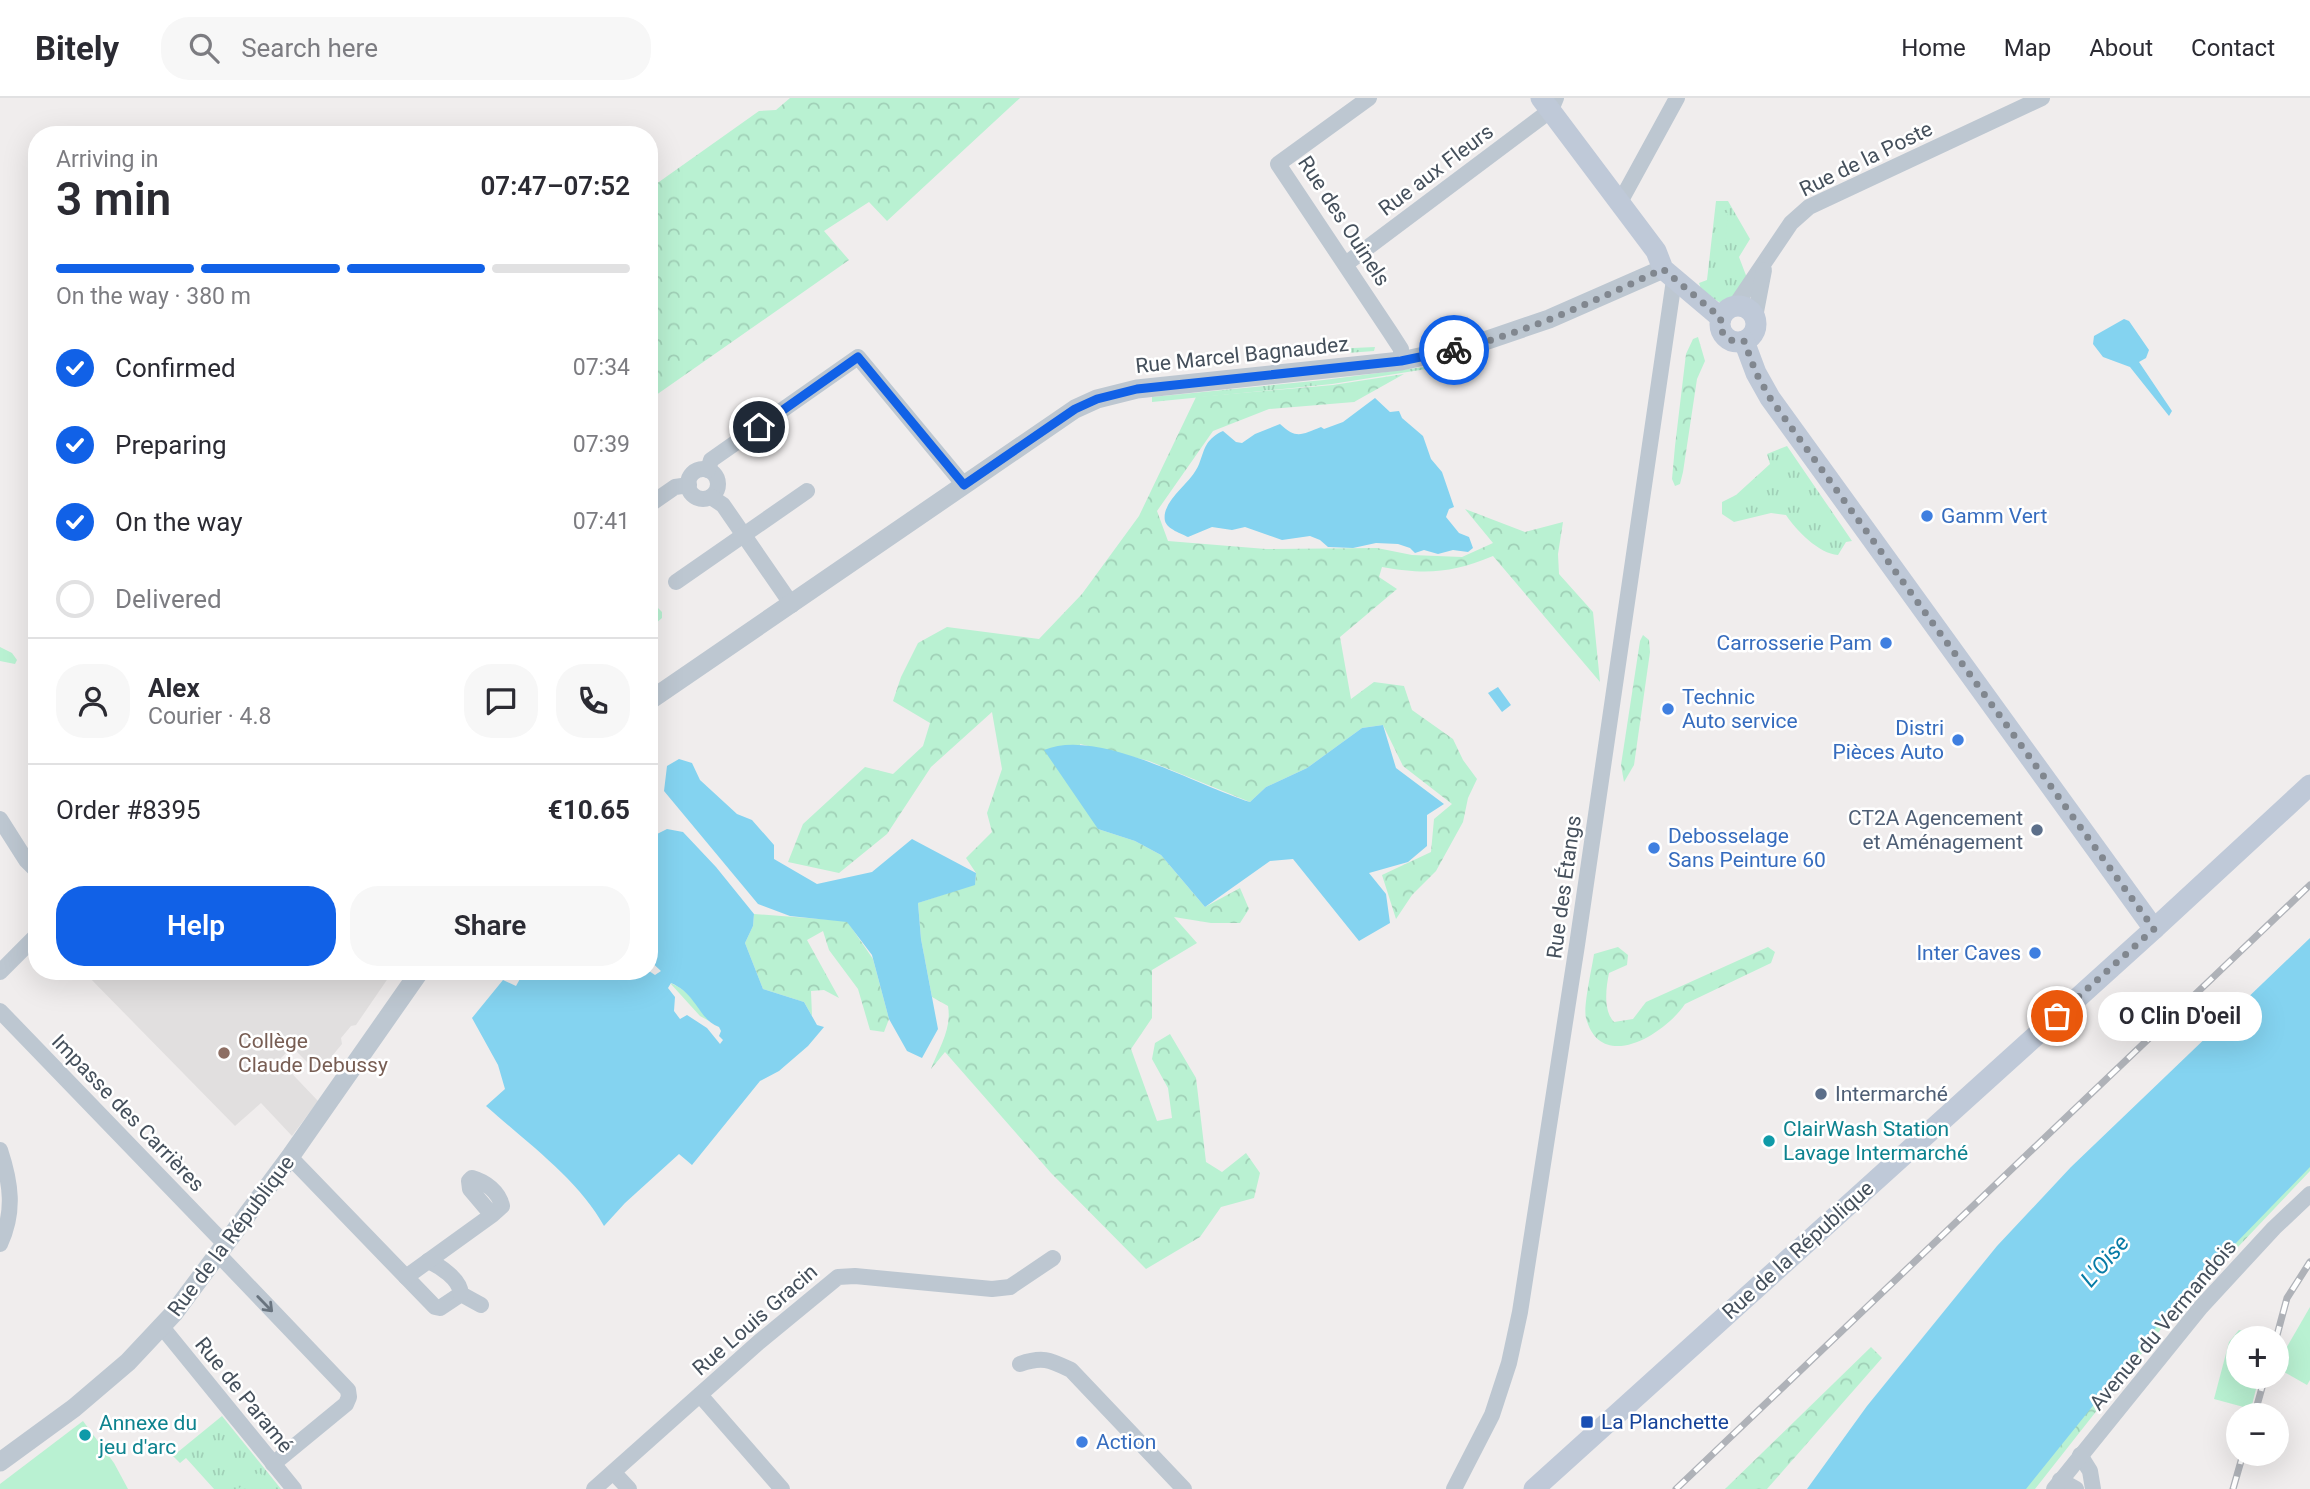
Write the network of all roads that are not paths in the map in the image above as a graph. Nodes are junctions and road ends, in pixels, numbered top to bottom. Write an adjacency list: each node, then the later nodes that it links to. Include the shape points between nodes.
1 (1369, 98): 7 (street, Rue des Ouinels, via 1278,164)
2 (1677, 98): 5 (street)
3 (2042, 98): 6 (street, Rue de la Poste, via 1810,207 1791,223)
4 (1549, 102): 5 (main road); 7 (street, Rue aux Fleurs)
5 (1619, 204): 8 (main road)
6 (1766, 261): 9 (street, Rue de la Poste); 10 (street, Rue de la Poste)
7 (1347, 263): 12 (street, Rue des Ouinels, via 1401,349)
8 (1669, 274): 9 (main road); 12 (street, Rue Marcel Bagnaudez, via 1505,335); 55 (street, Rue des Étangs, via 1577,945 1520,1312 1492,1415)
9 (1728, 312): 10 (main road, via 1747,308); 11 (main road, via 1721,328 1726,338)
10 (1755, 317): 11 (main road, via 1754,334)
11 (1744, 341): 26 (main road, via 1770,398)
12 (1401, 361): 15 (street, Rue Marcel Bagnaudez, via 1137,389 1097,399 1075,409)
13 (708, 470): 14 (street, via 694,473); 15 (street, via 711,460 858,357); 17 (street, via 718,485)
14 (689, 485): 17 (street, via 697,498); 18 (street, via 675,487)
15 (964, 485): 21 (street, Rue Marcel Bagnaudez)
16 (807, 491): 19 (street)
17 (711, 497): 19 (street, via 723,505)
18 (658, 499)
19 (743, 535): 20 (street); 21 (street)
20 (676, 582)
21 (792, 605): 22 (street, Rue Marcel Bagnaudez)
22 (658, 697)
23 (2310, 785): 26 (main road, Rue de la République)
24 (0, 819): 25 (street)
25 (28, 862)
26 (2154, 929): 56 (main road, Rue de la République)
27 (28, 944): 28 (street)
28 (0, 972)
29 (414, 980): 32 (street, Rue de la République)
30 (0, 1011): 36 (street, Impasse des Carrières)
31 (0, 1150): 35 (street, via 11,1198 7,1230)
32 (290, 1157): 36 (street, Rue de la République); 39 (street)
33 (2310, 1194): 45 (street, Avenue du Vermandois, via 2201,1307)
34 (492, 1215): 38 (street)
35 (0, 1244)
36 (222, 1249): 42 (street, Rue de la République); 47 (street, Impasse des Carrières, one-way to 47, via 348,1390 346,1404)
37 (1053, 1258): 44 (street, Rue Louis Gracin, via 1010,1287 992,1289 838,1277)
38 (428, 1261): 39 (street); 40 (street, via 439,1265 461,1288)
39 (406, 1277): 40 (street, via 435,1307)
40 (461, 1294): 41 (street)
41 (481, 1305)
42 (162, 1327): 46 (street, Rue de la République, via 74,1408); 47 (street, Rue de Paramé)
43 (1020, 1364): 54 (street, via 1049,1360 1071,1370)
44 (700, 1395): 48 (street, Rue Louis Gracin); 53 (street)
45 (2080, 1455): 49 (street, Avenue du Vermandois); 58 (street, via 2090,1471)
46 (0, 1462)
47 (273, 1464): 50 (street, Rue de Paramé)
48 (614, 1473): 51 (street, Rue Louis Gracin); 52 (street)
49 (2057, 1484): 57 (street)
50 (294, 1489)
51 (594, 1489)
52 (629, 1489)
53 (782, 1489)
54 (1184, 1489)
55 (1454, 1489)
56 (1534, 1489)
57 (2076, 1489)
58 (2093, 1489)

